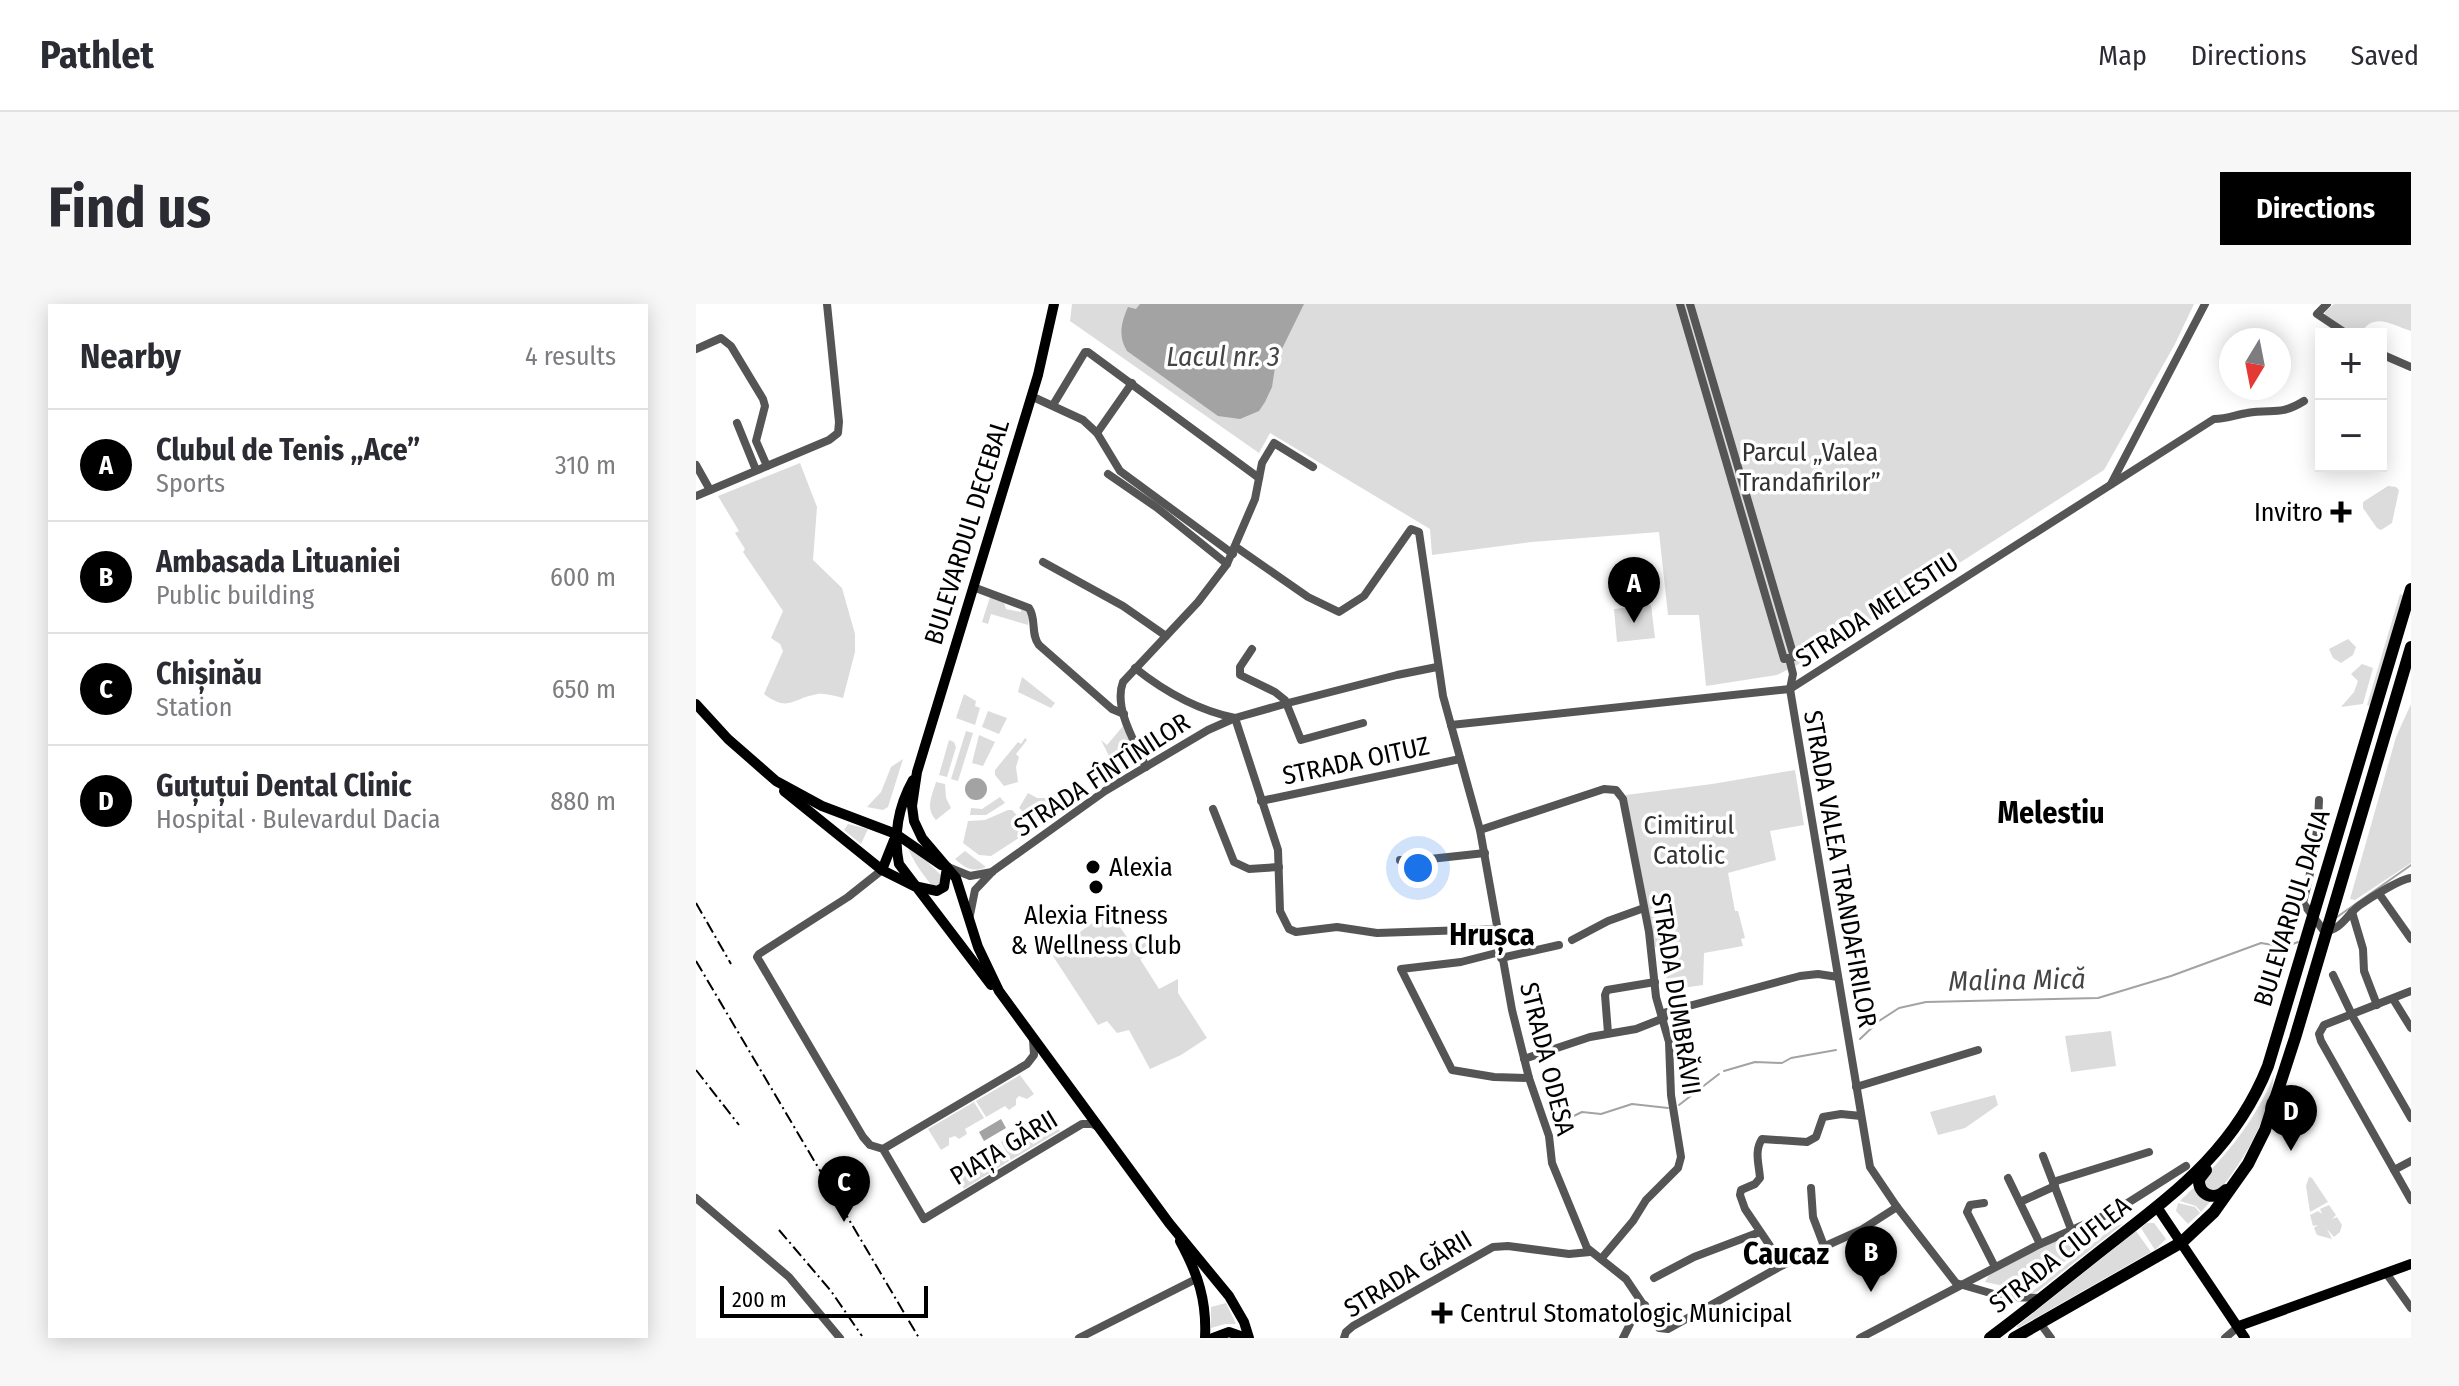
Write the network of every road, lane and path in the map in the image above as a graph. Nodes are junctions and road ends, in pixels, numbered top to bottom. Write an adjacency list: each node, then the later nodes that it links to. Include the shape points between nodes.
1 (827, 304): 19 (street, via 840,429 829,440)
2 (1054, 304): 13 (main road, BULEVARDUL DECEBAL)
3 (1680, 304): 9 (street, STRADA VALEA TRANDAFIRILOR)
4 (1690, 304): 9 (street, STRADA VALEA TRANDAFIRILOR)
5 (2205, 304): 24 (street, STRADA MELESTIU)
6 (2327, 304): 7 (street, via 2317,314)
7 (2338, 328)
8 (696, 349): 19 (street, via 715,339 731,346 763,399 756,441)
9 (1700, 355): 37 (street, STRADA VALEA TRANDAFIRILOR, via 1794,657 1789,658)
10 (2387, 357): 11 (street)
11 (2411, 367)
12 (1132, 383): 15 (street, via 1087,351); 17 (street); 23 (street)
13 (1031, 396): 15 (street); 30 (main road, BULEVARDUL DECEBAL)
14 (2304, 401): 24 (street, STRADA MELESTIU, via 2288,411 2214,419)
15 (1053, 405): 17 (street)
16 (737, 423): 21 (street)
17 (1097, 433): 27 (street, via 1120,471)
18 (696, 465): 25 (street)
19 (767, 466): 21 (street)
20 (1313, 467): 23 (street, via 1274,443)
21 (756, 470): 25 (street)
22 (1108, 474): 29 (street)
23 (1259, 478): 27 (street)
24 (2111, 484): 37 (street, STRADA MELESTIU)
25 (710, 490): 26 (street)
26 (696, 496)
27 (1234, 550): 29 (street); 35 (street, STRADA ODESA, via 1339,612 1364,596 1407,533 1417,530)
28 (1043, 562): 32 (street, via 1149,621)
29 (1227, 564): 32 (street)
30 (973, 587): 40 (street, via 1029,608 1039,645); 46 (main road, BULEVARDUL DECEBAL)
31 (2411, 589): 90 (highway, BULEVARDUL DACIA)
32 (1166, 636): 36 (street)
33 (2411, 647): 96 (highway, BULEVARDUL DACIA, via 2295,1038)
34 (1252, 649): 38 (street, via 1240,675)
35 (1437, 667): 38 (street, STRADA FÎNTÎNILOR); 43 (street, STRADA ODESA)
36 (1135, 668): 40 (street, via 1121,688); 41 (street, STRADA FÎNTÎNILOR, via 1170,694)
37 (1790, 689): 43 (street, STRADA MELESTIU); 75 (street, STRADA VALEA TRANDAFIRILOR)
38 (1288, 703): 41 (street, STRADA FÎNTÎNILOR); 42 (street, via 1301,740)
39 (696, 704): 47 (main road)
40 (1124, 714): 45 (street)
41 (1235, 718): 45 (street, STRADA FÎNTÎNILOR); 49 (street)
42 (1363, 723)
43 (1451, 725): 44 (street, STRADA ODESA)
44 (1460, 759): 49 (street, STRADA OITUZ); 54 (street, STRADA ODESA)
45 (1146, 767): 62 (street, STRADA FÎNTÎNILOR)
46 (917, 772): 50 (main road, BULEVARDUL DECEBAL); 59 (main road, BULEVARDUL DECEBAL, via 914,821)
47 (776, 781): 52 (main road); 56 (main road)
48 (2319, 800): 67 (street, via 2312,872 2303,903 2324,931 2336,928)
49 (1261, 801): 60 (street)
50 (901, 806): 53 (main road, via 892,817); 55 (main road, BULEVARDUL DECEBAL)
51 (1213, 809): 60 (street, via 1234,862 1249,869)
52 (847, 816): 53 (main road); 56 (main road, via 838,828)
53 (873, 824): 55 (main road)
54 (1480, 830): 57 (street, STRADA ODESA); 66 (street, STRADA DUMBRĂVII, via 1604,789 1616,790 1623,799)
55 (896, 834): 59 (main road); 61 (main road); 64 (main road, via 899,864)
56 (840, 836): 61 (main road)
57 (1485, 853): 58 (street); 69 (street, STRADA ODESA)
58 (1400, 860)
59 (947, 867): 62 (street, via 970,876); 64 (main road, via 941,890); 68 (main road, BULEVARDUL DECEBAL)
60 (1279, 867): 69 (street, via 1280,911 1292,931)
61 (882, 870): 64 (main road); 94 (street, via 757,957 863,1137)
62 (993, 871): 68 (street, STRADA FÎNTÎNILOR, via 972,895)
63 (2411, 878): 65 (street)
64 (914, 886): 77 (main road)
65 (2380, 895): 67 (street); 70 (street)
66 (1644, 908): 71 (street); 76 (street, STRADA DUMBRĂVII)
67 (2352, 912): 80 (street)
68 (970, 919): 77 (main road, BULEVARDUL DECEBAL)
69 (1496, 929): 73 (street, STRADA ODESA)
70 (2411, 939)
71 (1572, 940)
72 (1559, 945): 73 (street)
73 (1501, 955): 87 (street, STRADA ODESA); 88 (street, via 1401,969 1452,1070)
74 (2333, 975): 81 (street)
75 (1838, 977): 82 (street, via 1786,979); 89 (street, STRADA VALEA TRANDAFIRILOR)
76 (1655, 982): 82 (street, STRADA DUMBRĂVII); 84 (street, via 1607,990)
77 (999, 991): 85 (main road)
78 (2411, 991): 79 (street)
79 (2393, 999): 80 (street); 83 (street)
80 (2377, 1005): 81 (street)
81 (2354, 1014): 92 (street); 100 (street, via 2320,1028 2321,1041)
82 (1663, 1016): 84 (street, via 1636,1029); 117 (street, STRADA DUMBRĂVII, via 1681,1147 1678,1168)
83 (2411, 1028)
84 (1608, 1033): 87 (street)
85 (1031, 1035): 93 (main road); 94 (street, via 1035,1050 1027,1064)
86 (1978, 1050): 89 (street)
87 (1524, 1059): 88 (street, STRADA ODESA)
88 (1529, 1078): 116 (street, STRADA ODESA, via 1549,1136 1552,1163)
89 (1856, 1087): 91 (street, STRADA VALEA TRANDAFIRILOR)
90 (2258, 1091): 96 (highway, via 2241,1128 2199,1179 2201,1191 2221,1196); 109 (highway, BULEVARDUL DACIA, via 2215,1154)
91 (1861, 1116): 108 (street, STRADA VALEA TRANDAFIRILOR, via 1870,1167); 112 (street, via 1823,1117 1816,1137 1807,1142 1759,1142 1760,1178 1740,1192)
92 (2411, 1118)
93 (1104, 1134): 94 (street, PIAȚA GĂRII, via 1092,1124 1082,1124 924,1219); 110 (main road)
94 (883, 1149)
95 (2149, 1152): 102 (street)
96 (2254, 1154): 113 (highway, BULEVARDUL DACIA, via 2221,1203)
97 (2043, 1156): 102 (street)
98 (2411, 1161): 100 (street)
99 (2186, 1166): 111 (street, via 2115,1211)
100 (2394, 1170): 105 (street)
101 (2008, 1178): 106 (street)
102 (2054, 1184): 106 (street); 111 (street)
103 (1811, 1188): 115 (street, via 1813,1217)
104 (696, 1198): 132 (street, via 789,1277)
105 (2411, 1200)
106 (2020, 1202): 114 (street)
107 (1984, 1203): 120 (street, via 1970,1205 1967,1212)
108 (1897, 1207): 115 (street); 124 (street, STRADA VALEA TRANDAFIRILOR, via 1948,1276)
109 (2157, 1207): 113 (main road); 126 (highway, STRADA CIUFLEA)
110 (1169, 1223): 122 (main road); 136 (main road, via 1236,1306)
111 (2071, 1229): 114 (street)
112 (1760, 1232): 119 (street); 123 (street)
113 (2182, 1242): 130 (highway, STRADA CIUFLEA); 131 (main road)
114 (2040, 1244): 120 (street)
115 (1824, 1246): 119 (street)
116 (1590, 1252): 117 (street); 137 (street, STRADA GĂRII, via 1493,1247 1353,1326)
117 (1601, 1259): 127 (street, via 1626,1279)
118 (2411, 1264): 121 (main road)
119 (1783, 1265): 127 (street, via 1662,1330)
120 (1995, 1267): 124 (street)
121 (2386, 1273): 128 (street); 131 (main road)
122 (1198, 1278): 133 (street); 134 (main road)
123 (1654, 1278)
124 (1962, 1286): 125 (street); 139 (street)
125 (2004, 1297): 126 (street); 129 (street, via 2014,1305)
126 (2041, 1298): 129 (highway, STRADA CIUFLEA)
127 (1645, 1305): 138 (street)
128 (2411, 1308)
129 (2015, 1319): 140 (highway, STRADA CIUFLEA)
130 (2040, 1323): 141 (highway, STRADA CIUFLEA); 142 (street)
131 (2239, 1326): 143 (street); 144 (main road)
132 (840, 1338)
133 (1079, 1338)
134 (1205, 1338)
135 (1213, 1338): 136 (main road, via 1229,1332)
136 (1248, 1338)
137 (1344, 1338)
138 (1623, 1338)
139 (1860, 1338)
140 (1990, 1338)
141 (2014, 1338)
142 (2051, 1338)
143 (2225, 1338)
144 (2245, 1338)

